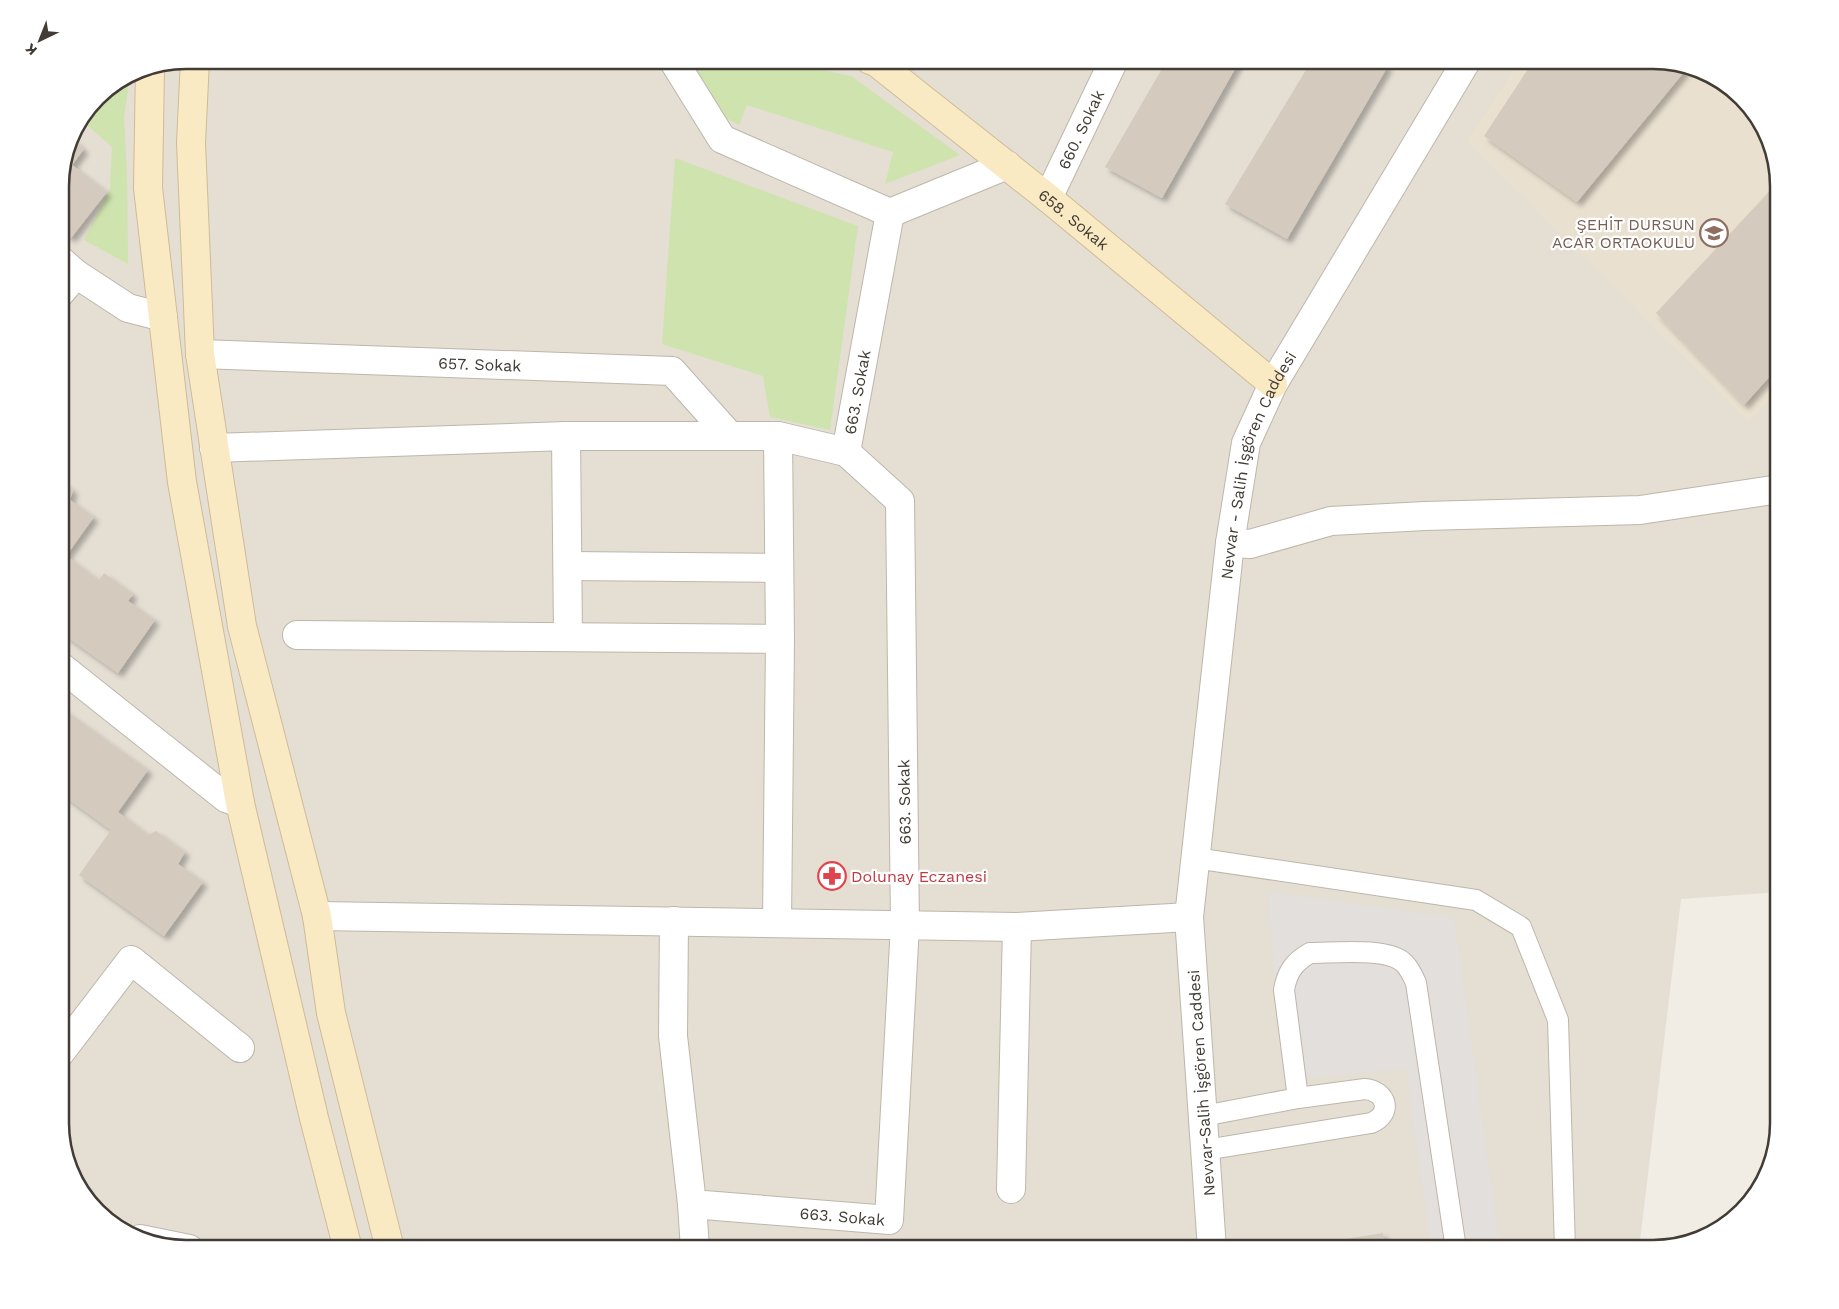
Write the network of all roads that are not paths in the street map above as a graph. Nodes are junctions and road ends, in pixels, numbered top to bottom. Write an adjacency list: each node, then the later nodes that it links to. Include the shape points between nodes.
1 (195, 69): 12 (street, via 191,143)
2 (678, 69): 9 (street, via 722,139)
3 (885, 69): 7 (street, 658. Sokak)
4 (1110, 69): 8 (street, 660. Sokak)
5 (1462, 69): 13 (street, Nevvar - Salih İşgören Caddesi)
6 (150, 74): 11 (street, via 148,188)
7 (1007, 165): 8 (street, 658. Sokak); 9 (street)
8 (1048, 198): 13 (street, 658. Sokak)
9 (890, 213): 18 (street, 663. Sokak)
10 (69, 278): 11 (street, via 128,308)
11 (163, 317): 27 (street, via 182,482)
12 (200, 354): 15 (street, 657. Sokak, via 672,370); 17 (street)
13 (1274, 384): 20 (street, Nevvar - Salih İşgören Caddesi, via 1246,443)
14 (566, 436): 15 (street); 17 (street); 21 (street)
15 (730, 436): 16 (street)
16 (778, 436): 18 (street); 22 (street)
17 (214, 448): 29 (street, via 242,626)
18 (846, 452): 33 (street, 663. Sokak, via 900,501)
19 (1770, 490): 20 (street, via 1640,510 1331,521 1250,544)
20 (1230, 543): 28 (street, Nevvar - Salih İşgören Caddesi)
21 (568, 566): 22 (street); 24 (street)
22 (779, 568): 25 (street)
23 (297, 635): 24 (street)
24 (568, 636): 25 (street)
25 (780, 639): 32 (street)
26 (69, 673): 27 (street, via 226,798)
27 (240, 803): 42 (street)
28 (1196, 858): 30 (street, Nevvar - Salih İşgören Caddesi); 47 (lane, via 1476,900 1521,926 1558,1020)
29 (317, 916): 31 (street); 43 (street, via 331,1013)
30 (1189, 917): 34 (street); 38 (street, Nevvar-Salih İşgören Caddesi)
31 (674, 921): 32 (street); 41 (street, via 673,1036)
32 (777, 923): 33 (street)
33 (905, 925): 34 (street); 41 (street, 663. Sokak, via 889,1220)
34 (1017, 927): 40 (street)
35 (69, 1041): 36 (street, via 131,960)
36 (240, 1048)
37 (1298, 1098): 38 (lane); 39 (lane, via 1365,1089 1380,1094 1385,1108 1378,1120 1371,1123); 46 (lane, via 1284,990 1292,966 1310,953 1380,953 1404,962 1416,983)
38 (1203, 1116): 39 (street, Nevvar-Salih İşgören Caddesi)
39 (1205, 1150): 45 (street, Nevvar-Salih İşgören Caddesi)
40 (1011, 1189)
41 (692, 1204): 44 (street)
42 (346, 1240)
43 (388, 1240)
44 (694, 1240)
45 (1211, 1240)
46 (1455, 1240)
47 (1565, 1240)

